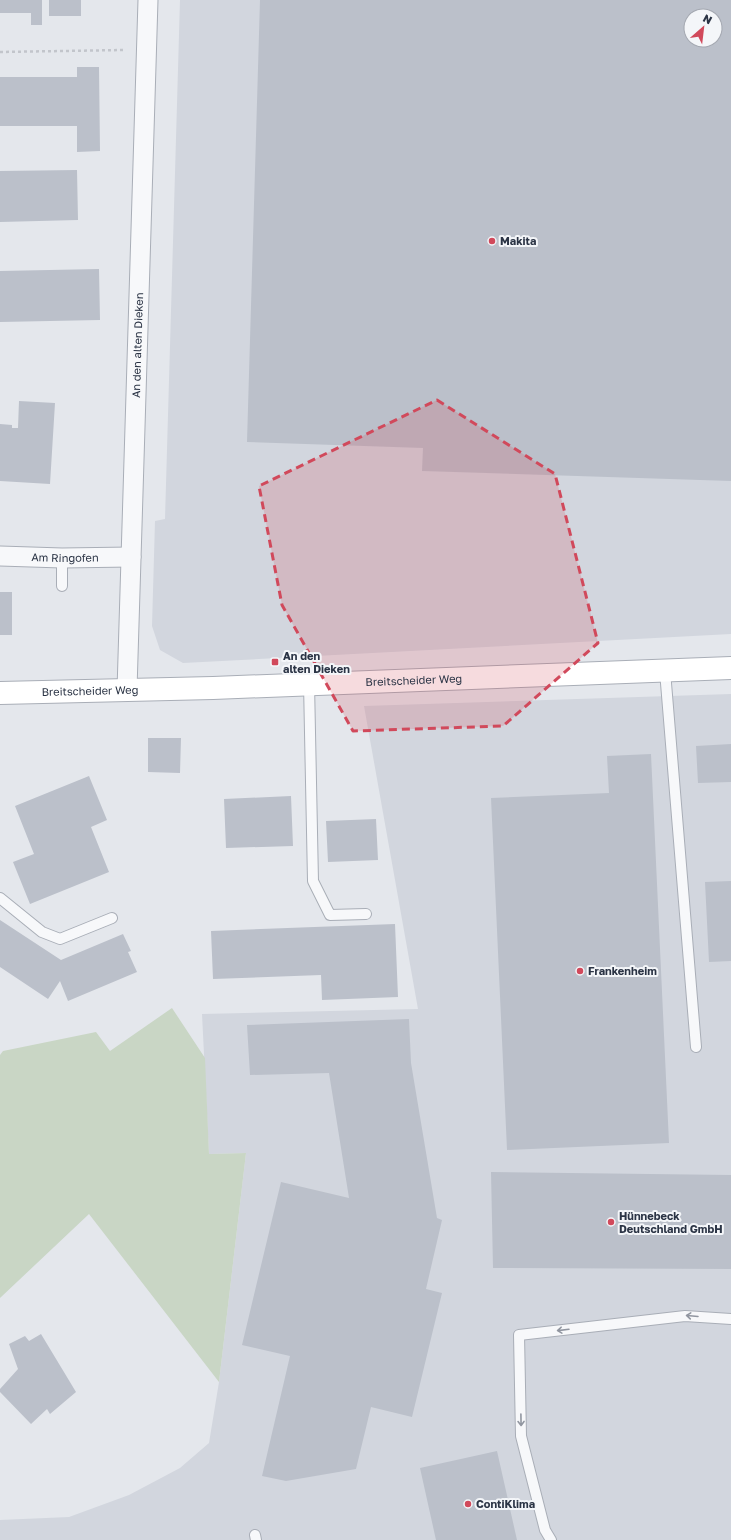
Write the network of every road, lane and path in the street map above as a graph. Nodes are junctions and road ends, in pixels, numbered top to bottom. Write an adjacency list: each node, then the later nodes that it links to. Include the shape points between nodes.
1 (148, 0): 2 (street, An den alten Dieken)
2 (147, 49): 3 (path); 5 (street, An den alten Dieken)
3 (0, 52)
4 (0, 556): 6 (street, Am Ringofen)
5 (131, 557): 6 (street, Am Ringofen); 11 (street, An den alten Dieken)
6 (62, 558): 7 (lane)
7 (62, 586)
8 (731, 668): 9 (main road, Breitscheider Weg)
9 (665, 671): 10 (main road, Breitscheider Weg); 16 (lane)
10 (309, 683): 11 (main road, Breitscheider Weg); 14 (lane, via 313,881 330,915)
11 (127, 690): 12 (main road, Breitscheider Weg)
12 (0, 693)
13 (0, 898): 15 (lane, via 42,932 60,939)
14 (366, 914)
15 (112, 918)
16 (696, 1047)
17 (731, 1319): 18 (lane, one-way to 18, via 685,1316 519,1335 521,1436 545,1530)
18 (551, 1540)

